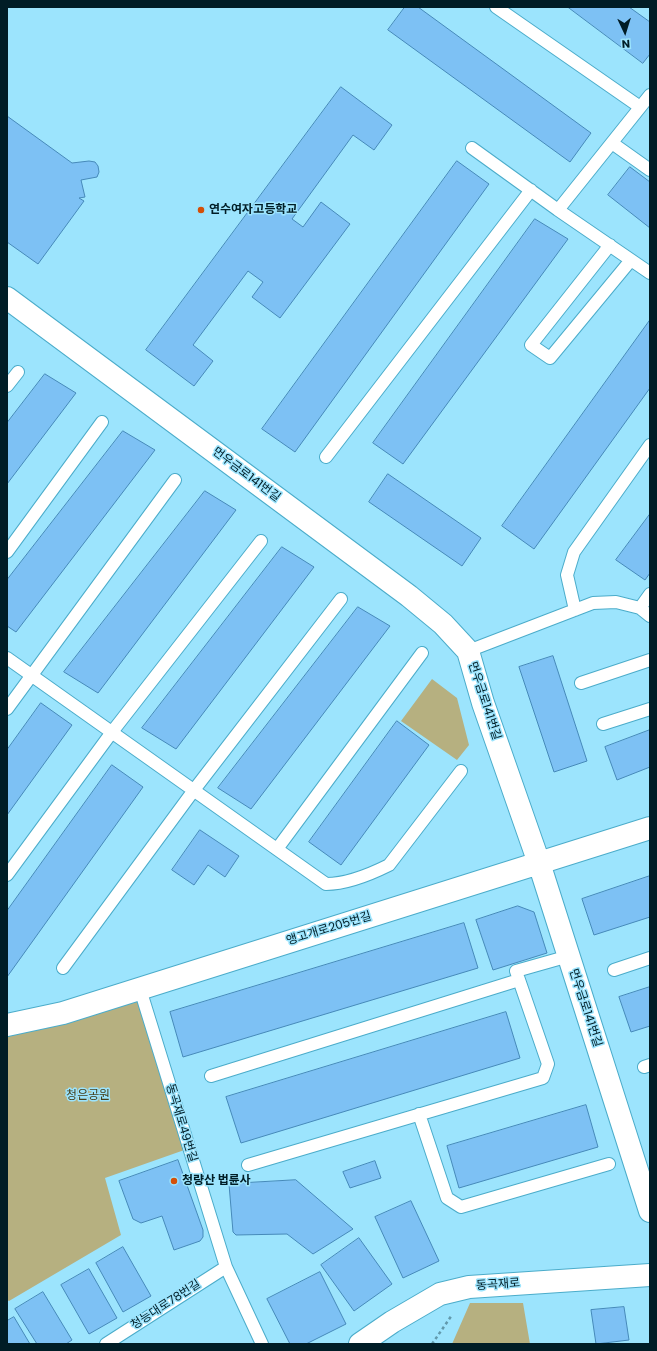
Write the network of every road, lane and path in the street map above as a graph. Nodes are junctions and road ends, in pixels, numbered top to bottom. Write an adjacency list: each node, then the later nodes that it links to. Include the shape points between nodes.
1 (496, 7): 3 (lane)
2 (650, 95): 3 (lane)
3 (640, 107): 4 (lane)
4 (612, 144): 6 (lane); 8 (lane)
5 (472, 148): 7 (lane)
6 (650, 170)
7 (531, 190): 8 (lane); 17 (lane)
8 (558, 210): 9 (lane)
9 (610, 245): 10 (lane); 10 (lane, via 531,345 550,358)
10 (631, 260): 11 (lane)
11 (650, 273)
12 (7, 298): 26 (street, 먼우금로141번길, via 409,596 443,624)
13 (18, 372): 14 (lane)
14 (7, 386)
15 (102, 422): 20 (lane)
16 (650, 445): 24 (lane, via 574,552 567,575)
17 (326, 457)
18 (176, 480): 30 (lane)
19 (260, 541): 35 (lane)
20 (7, 552)
21 (650, 594): 23 (lane)
22 (341, 599): 37 (lane)
23 (640, 608): 24 (lane, via 616,602 593,603); 25 (lane)
24 (575, 610): 26 (lane)
25 (650, 616)
26 (468, 651): 40 (street, 먼우금로141번길, via 483,703)
27 (422, 653): 39 (lane)
28 (7, 658): 30 (lane)
29 (650, 660): 31 (lane)
30 (32, 675): 32 (lane); 35 (lane)
31 (581, 683)
32 (7, 709)
33 (650, 709): 34 (lane)
34 (603, 724)
35 (112, 732): 37 (lane); 41 (lane)
36 (461, 771): 39 (lane, via 389,865 380,870 338,884 326,884)
37 (194, 790): 39 (lane); 44 (lane)
38 (650, 828): 40 (street, 앵고개로205번길)
39 (277, 849)
40 (539, 863): 42 (street, 먼우금로141번길); 47 (street, 앵고개로205번길)
41 (7, 875)
42 (569, 956): 46 (lane, via 516,971); 53 (street, 먼우금로141번길)
43 (650, 958): 45 (lane)
44 (63, 968)
45 (614, 970)
46 (519, 980): 49 (lane); 50 (lane, via 548,1064 543,1078)
47 (140, 989): 48 (street, 앵고개로205번길, via 63,1013); 54 (lane, 동곡재로49번길)
48 (7, 1025)
49 (211, 1076)
50 (419, 1114): 51 (lane, via 448,1198 461,1208); 52 (lane)
51 (609, 1164)
52 (248, 1165)
53 (650, 1211)
54 (226, 1267): 56 (lane, 청능대로78번길); 57 (lane, 동곡재로49번길)
55 (650, 1275): 58 (street, 동곡재로, via 469,1287 440,1294)
56 (106, 1344)
57 (262, 1344)
58 (360, 1344)

